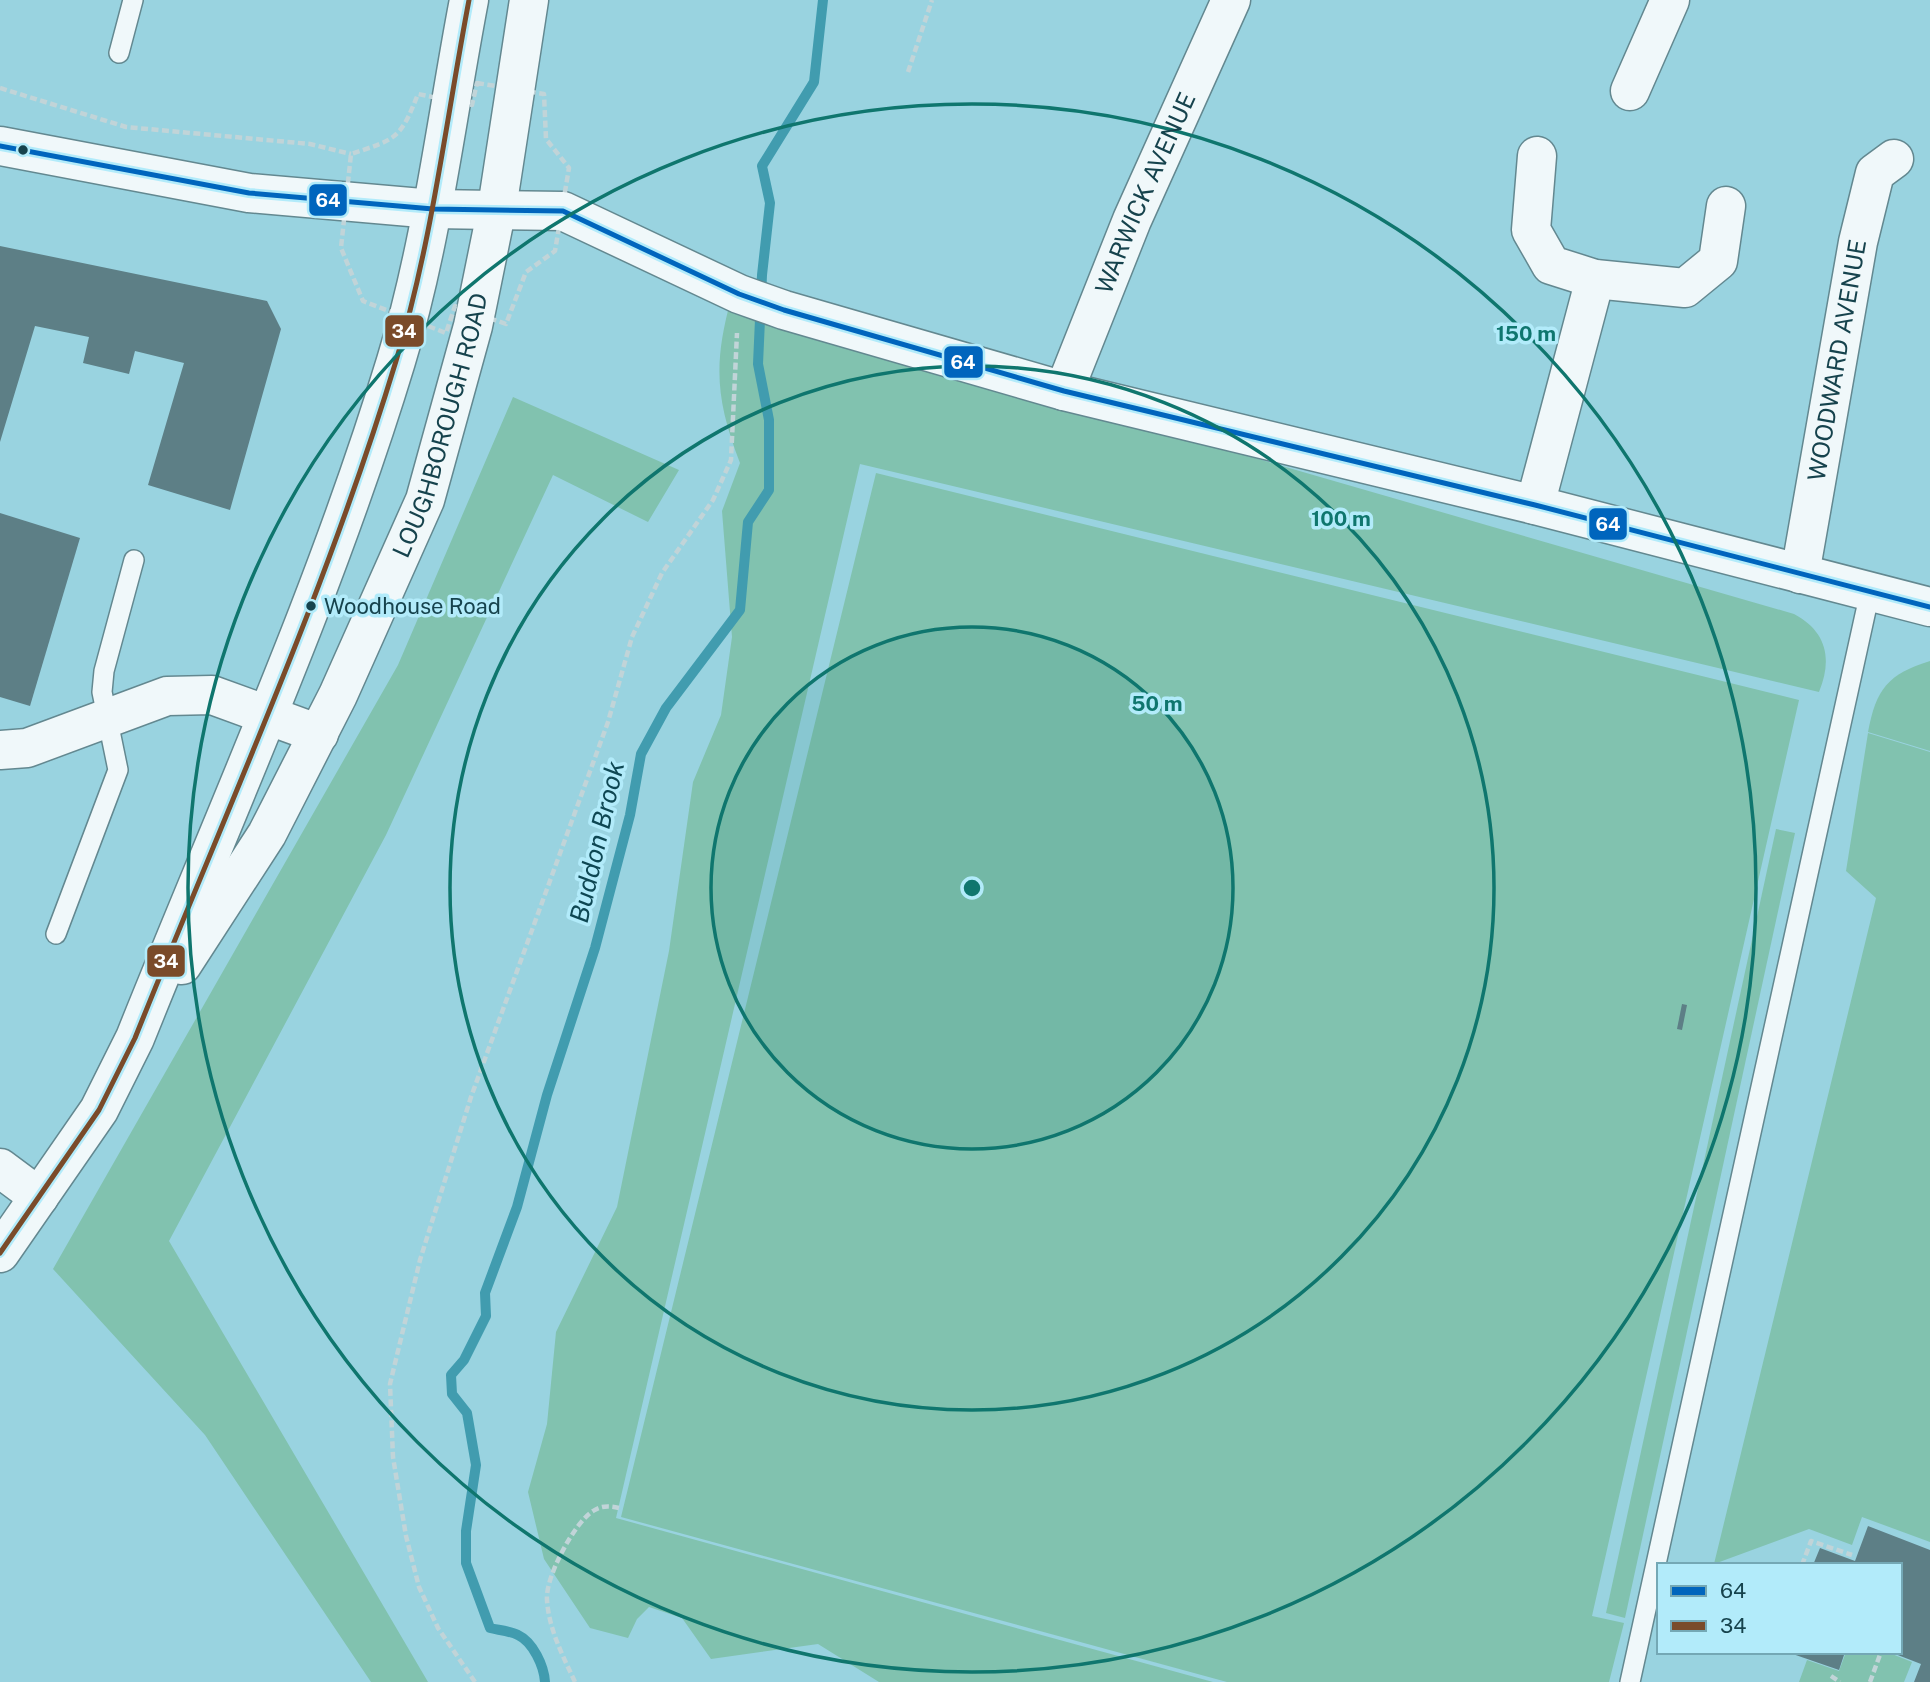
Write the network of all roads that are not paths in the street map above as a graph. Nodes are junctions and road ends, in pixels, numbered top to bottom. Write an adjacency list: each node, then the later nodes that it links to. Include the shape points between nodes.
1 (133, 0): 6 (lane)
2 (469, 0): 13 (street, LOUGHBOROUGH ROAD)
3 (529, 0): 12 (street, LOUGHBOROUGH ROAD)
4 (1231, 0): 15 (street, WARWICK AVENUE, via 1132,220)
5 (1670, 0): 7 (street)
6 (119, 53)
7 (1630, 90)
8 (0, 146): 13 (street, via 249,193)
9 (1538, 156): 14 (street, via 1531,230 1551,265)
10 (1894, 159): 18 (street, WOODWARD AVENUE, via 1875,173 1858,242)
11 (1726, 206): 14 (street, via 1718,261 1685,288)
12 (498, 208): 13 (street); 15 (street, via 563,211 742,295); 23 (street, LOUGHBOROUGH ROAD, via 473,326 425,500)
13 (433, 209): 21 (street, LOUGHBOROUGH ROAD, via 396,360 335,543)
14 (1595, 279): 16 (street)
15 (1064, 391): 16 (street)
16 (1535, 505): 18 (street)
17 (134, 560): 22 (lane, via 104,671 102,692)
18 (1800, 574): 19 (street)
19 (1871, 592): 20 (street); 30 (lane)
20 (1930, 607)
21 (267, 716): 22 (street, via 212,695 190,695 167,696); 23 (street); 26 (street, LOUGHBOROUGH ROAD)
22 (109, 719): 24 (street, via 27,748); 25 (lane, via 118,770)
23 (319, 734): 26 (street, LOUGHBOROUGH ROAD, via 267,834)
24 (0, 750)
25 (56, 934)
26 (135, 1038): 28 (street, LOUGHBOROUGH ROAD, via 99,1110)
27 (0, 1168): 28 (street)
28 (39, 1196): 29 (street, LOUGHBOROUGH ROAD)
29 (0, 1253)
30 (1630, 1682)

